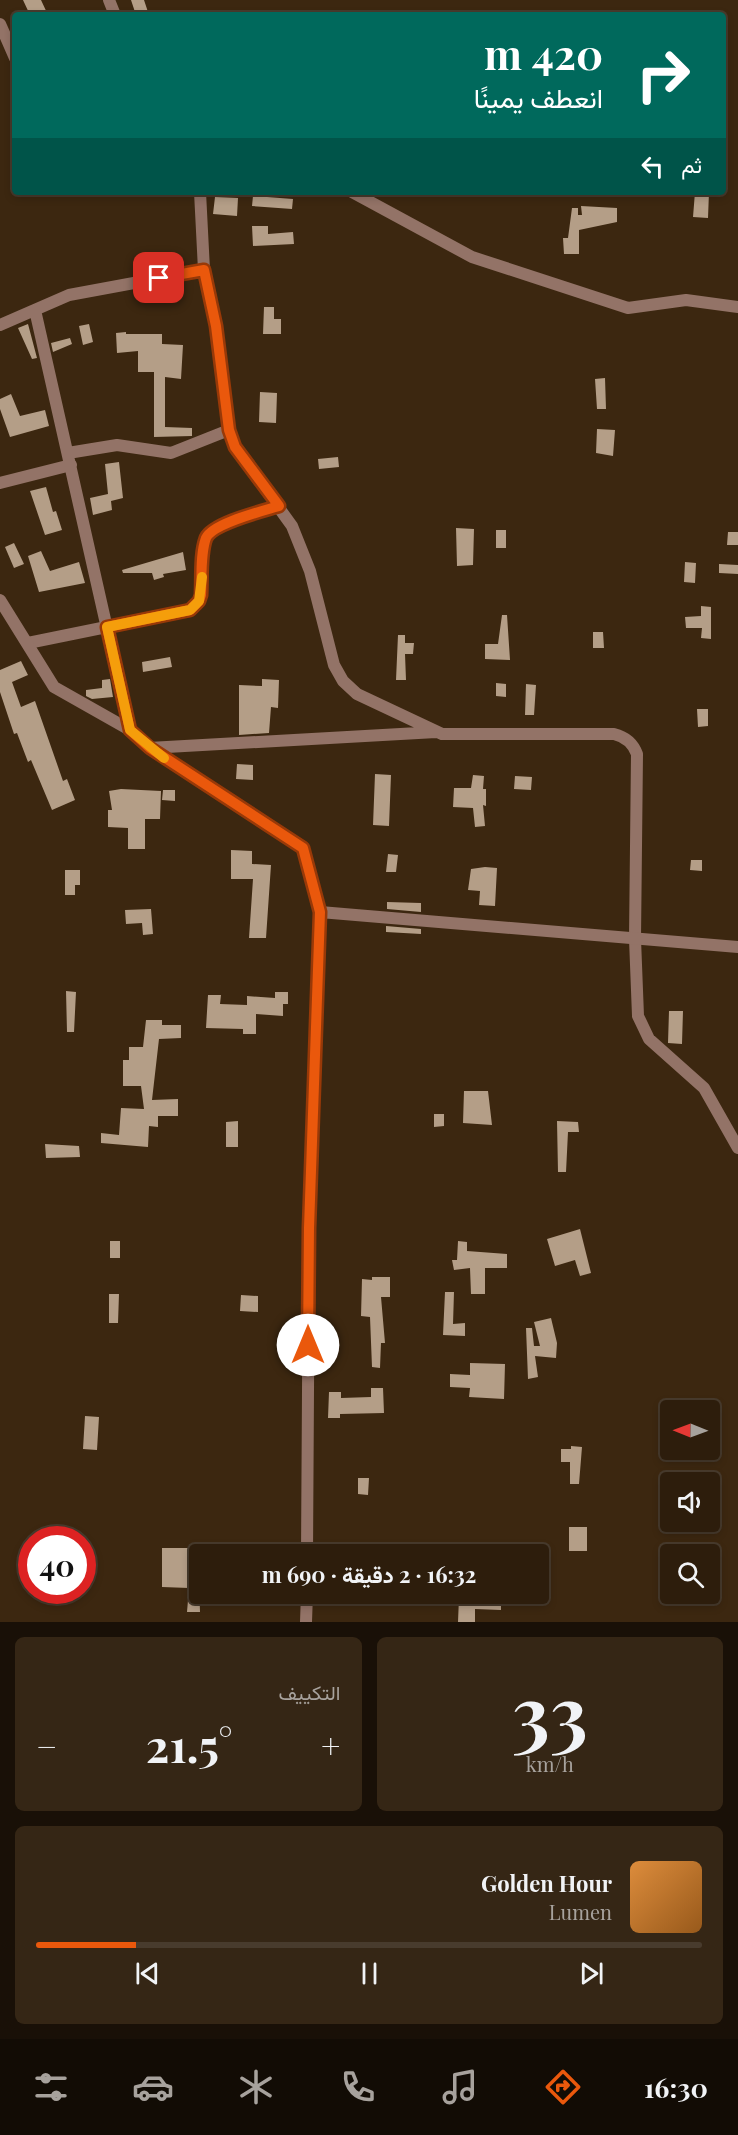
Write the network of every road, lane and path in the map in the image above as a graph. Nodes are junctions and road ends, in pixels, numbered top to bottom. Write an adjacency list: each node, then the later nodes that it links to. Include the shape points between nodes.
1 (0, 24): 2 (street)
2 (12, 51)
3 (200, 195): 5 (street)
4 (358, 195): 6 (street, via 472,257 628,308 686,300)
5 (204, 270): 7 (street, via 69,295); 9 (street, via 216,326)
6 (738, 307)
7 (36, 310): 8 (street); 10 (street)
8 (0, 325)
9 (229, 430): 10 (street, via 171,453 117,446); 12 (street, via 235,447)
10 (69, 459): 11 (street); 14 (street)
11 (0, 483)
12 (279, 506): 14 (street, via 218,526 209,533 201,595 190,610); 17 (street, via 292,526 310,571 338,674 357,693)
13 (0, 600): 15 (street)
14 (107, 627): 15 (street); 16 (street)
15 (28, 643): 16 (street, via 54,687)
16 (130, 730): 18 (street)
17 (436, 732): 18 (street); 20 (street, via 614,734 629,740 638,754)
18 (150, 748): 19 (street, via 303,848)
19 (320, 912): 20 (street); 23 (street, via 309,1228)
20 (635, 939): 21 (street); 22 (street, via 637,1003 642,1028 650,1040 704,1088)
21 (738, 947)
22 (738, 1148)
23 (307, 1544)
24 (307, 1604): 25 (street)
25 (306, 1622)

